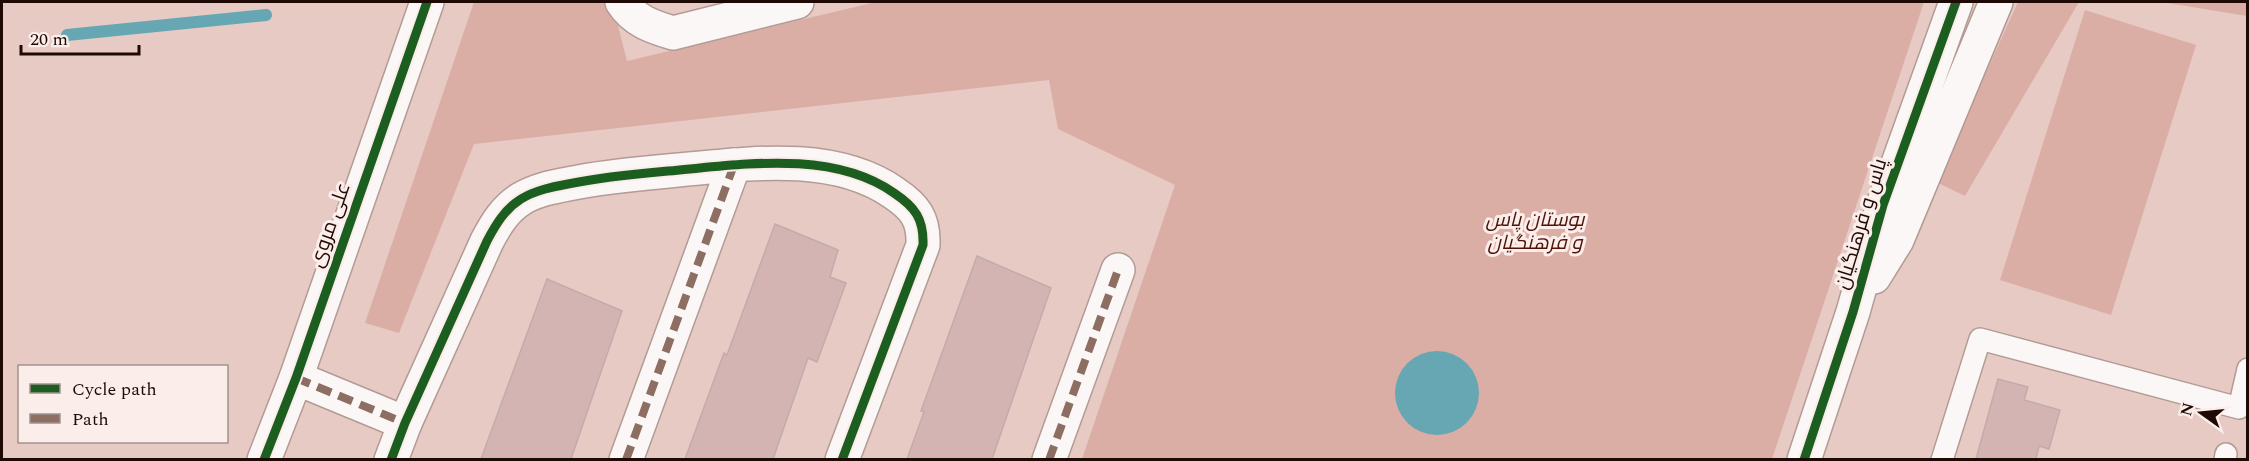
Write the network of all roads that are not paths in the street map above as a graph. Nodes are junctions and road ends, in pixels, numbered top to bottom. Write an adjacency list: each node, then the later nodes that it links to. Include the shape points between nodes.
1 (427, 2): 10 (street, علی مروی)
2 (622, 2): 3 (street, via 635,17 674,33)
3 (797, 2)
4 (1956, 2): 8 (street, پاس و فرهنگیان, via 1883,205)
5 (1996, 2): 8 (street, پاس و فرهنگیان, via 1897,240)
6 (734, 165): 11 (street, via 599,177 543,188 520,199 497,222 487,241); 14 (street); 15 (street, via 815,164 850,171 905,201 918,214 924,228 923,245)
7 (1118, 270): 16 (street)
8 (1853, 312): 17 (street, پاس و فرهنگیان)
9 (2247, 369): 18 (lane, via 2239,408 1980,339)
10 (296, 378): 11 (street); 12 (street, علی مروی)
11 (405, 423): 13 (street)
12 (264, 459)
13 (391, 459)
14 (626, 459)
15 (842, 459)
16 (1049, 459)
17 (1804, 459)
18 (1942, 459)

